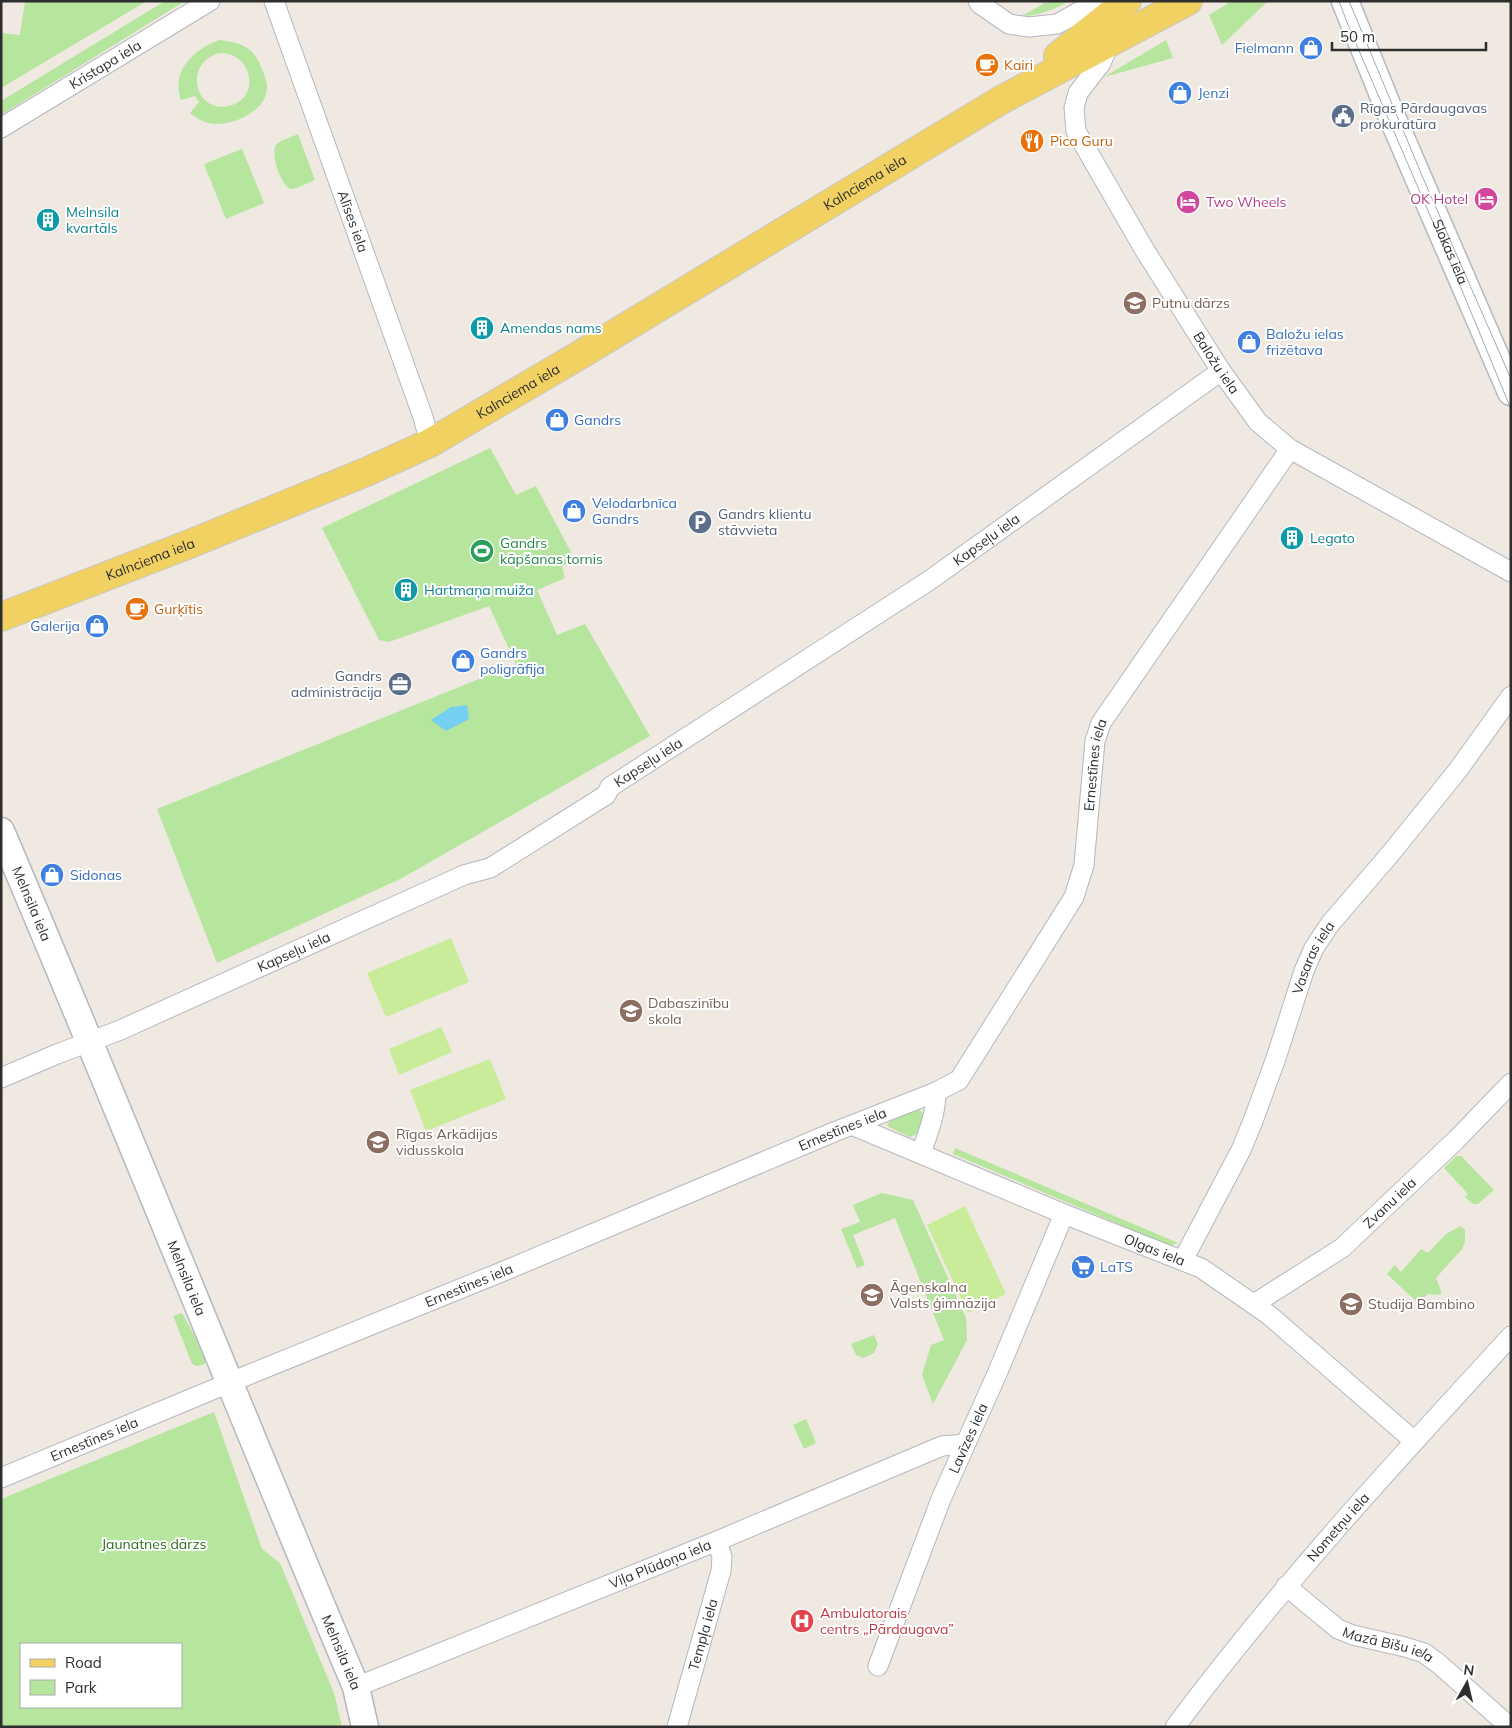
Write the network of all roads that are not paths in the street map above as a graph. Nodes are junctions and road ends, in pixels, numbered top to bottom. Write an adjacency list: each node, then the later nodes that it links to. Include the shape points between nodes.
1 (210, 1): 10 (street, Kristapa iela)
2 (274, 1): 13 (street, Alīses iela)
3 (978, 1): 4 (street, via 1009,24 1029,27 1057,24 1086,8)
4 (1111, 1)
5 (1127, 1): 9 (main road, Kalnciema iela)
6 (1188, 1): 8 (main road, Kalnciema iela)
7 (1345, 1): 12 (street, Slokas iela)
8 (1109, 44): 9 (main road, Kalnciema iela); 11 (street, Baložu iela, via 1101,63 1078,93 1074,108 1076,131 1144,249)
9 (1001, 100): 13 (main road, Kalnciema iela)
10 (1, 128)
11 (1221, 371): 14 (street, Baložu iela, via 1258,422); 19 (street, Kapseļu iela, via 930,580 490,868 464,875)
12 (1511, 392)
13 (430, 442): 16 (main road, Kalnciema iela, via 366,472 192,543)
14 (1290, 449): 15 (street, Baložu iela); 22 (street, Ernestīnes iela, via 1101,723 1095,741 1084,865 1074,897 959,1080)
15 (1507, 566)
16 (1, 617)
17 (1511, 696): 26 (street, Vasaras iela, via 1458,770 1330,924 1314,948 1241,1150)
18 (1, 831): 19 (street, Melnsila iela)
19 (90, 1042): 20 (street, Kapseļu iela); 29 (street, Melnsila iela)
20 (1, 1078)
21 (1511, 1083): 27 (street, Zvanu iela, via 1342,1248)
22 (936, 1092): 23 (street, Ernestīnes iela); 24 (street, via 933,1118)
23 (854, 1126): 24 (street, Olgas iela); 29 (street, Ernestīnes iela)
24 (921, 1153): 25 (street, Olgas iela)
25 (1064, 1214): 26 (street, Olgas iela); 31 (street, Lavīzes iela)
26 (1183, 1260): 27 (street, Olgas iela)
27 (1254, 1304): 30 (street, Olgas iela)
28 (1511, 1336): 30 (street, Nometņu iela)
29 (228, 1383): 32 (street, Ernestīnes iela); 36 (street, Melnsila iela)
30 (1414, 1441): 34 (street, Nometņu iela)
31 (965, 1444): 33 (street, Viļa Plūdoņa iela, via 942,1446); 35 (street, Lavīzes iela)
32 (1, 1478)
33 (718, 1541): 36 (street, Viļa Plūdoņa iela); 38 (street, Tempļa iela, via 721,1571)
34 (1286, 1586): 39 (street, Nometņu iela); 40 (street, Mazā Bišu iela, via 1338,1629 1424,1654)
35 (878, 1666)
36 (356, 1688): 37 (street, Melnsila iela)
37 (365, 1727)
38 (677, 1727)
39 (1175, 1727)
40 (1510, 1727)

